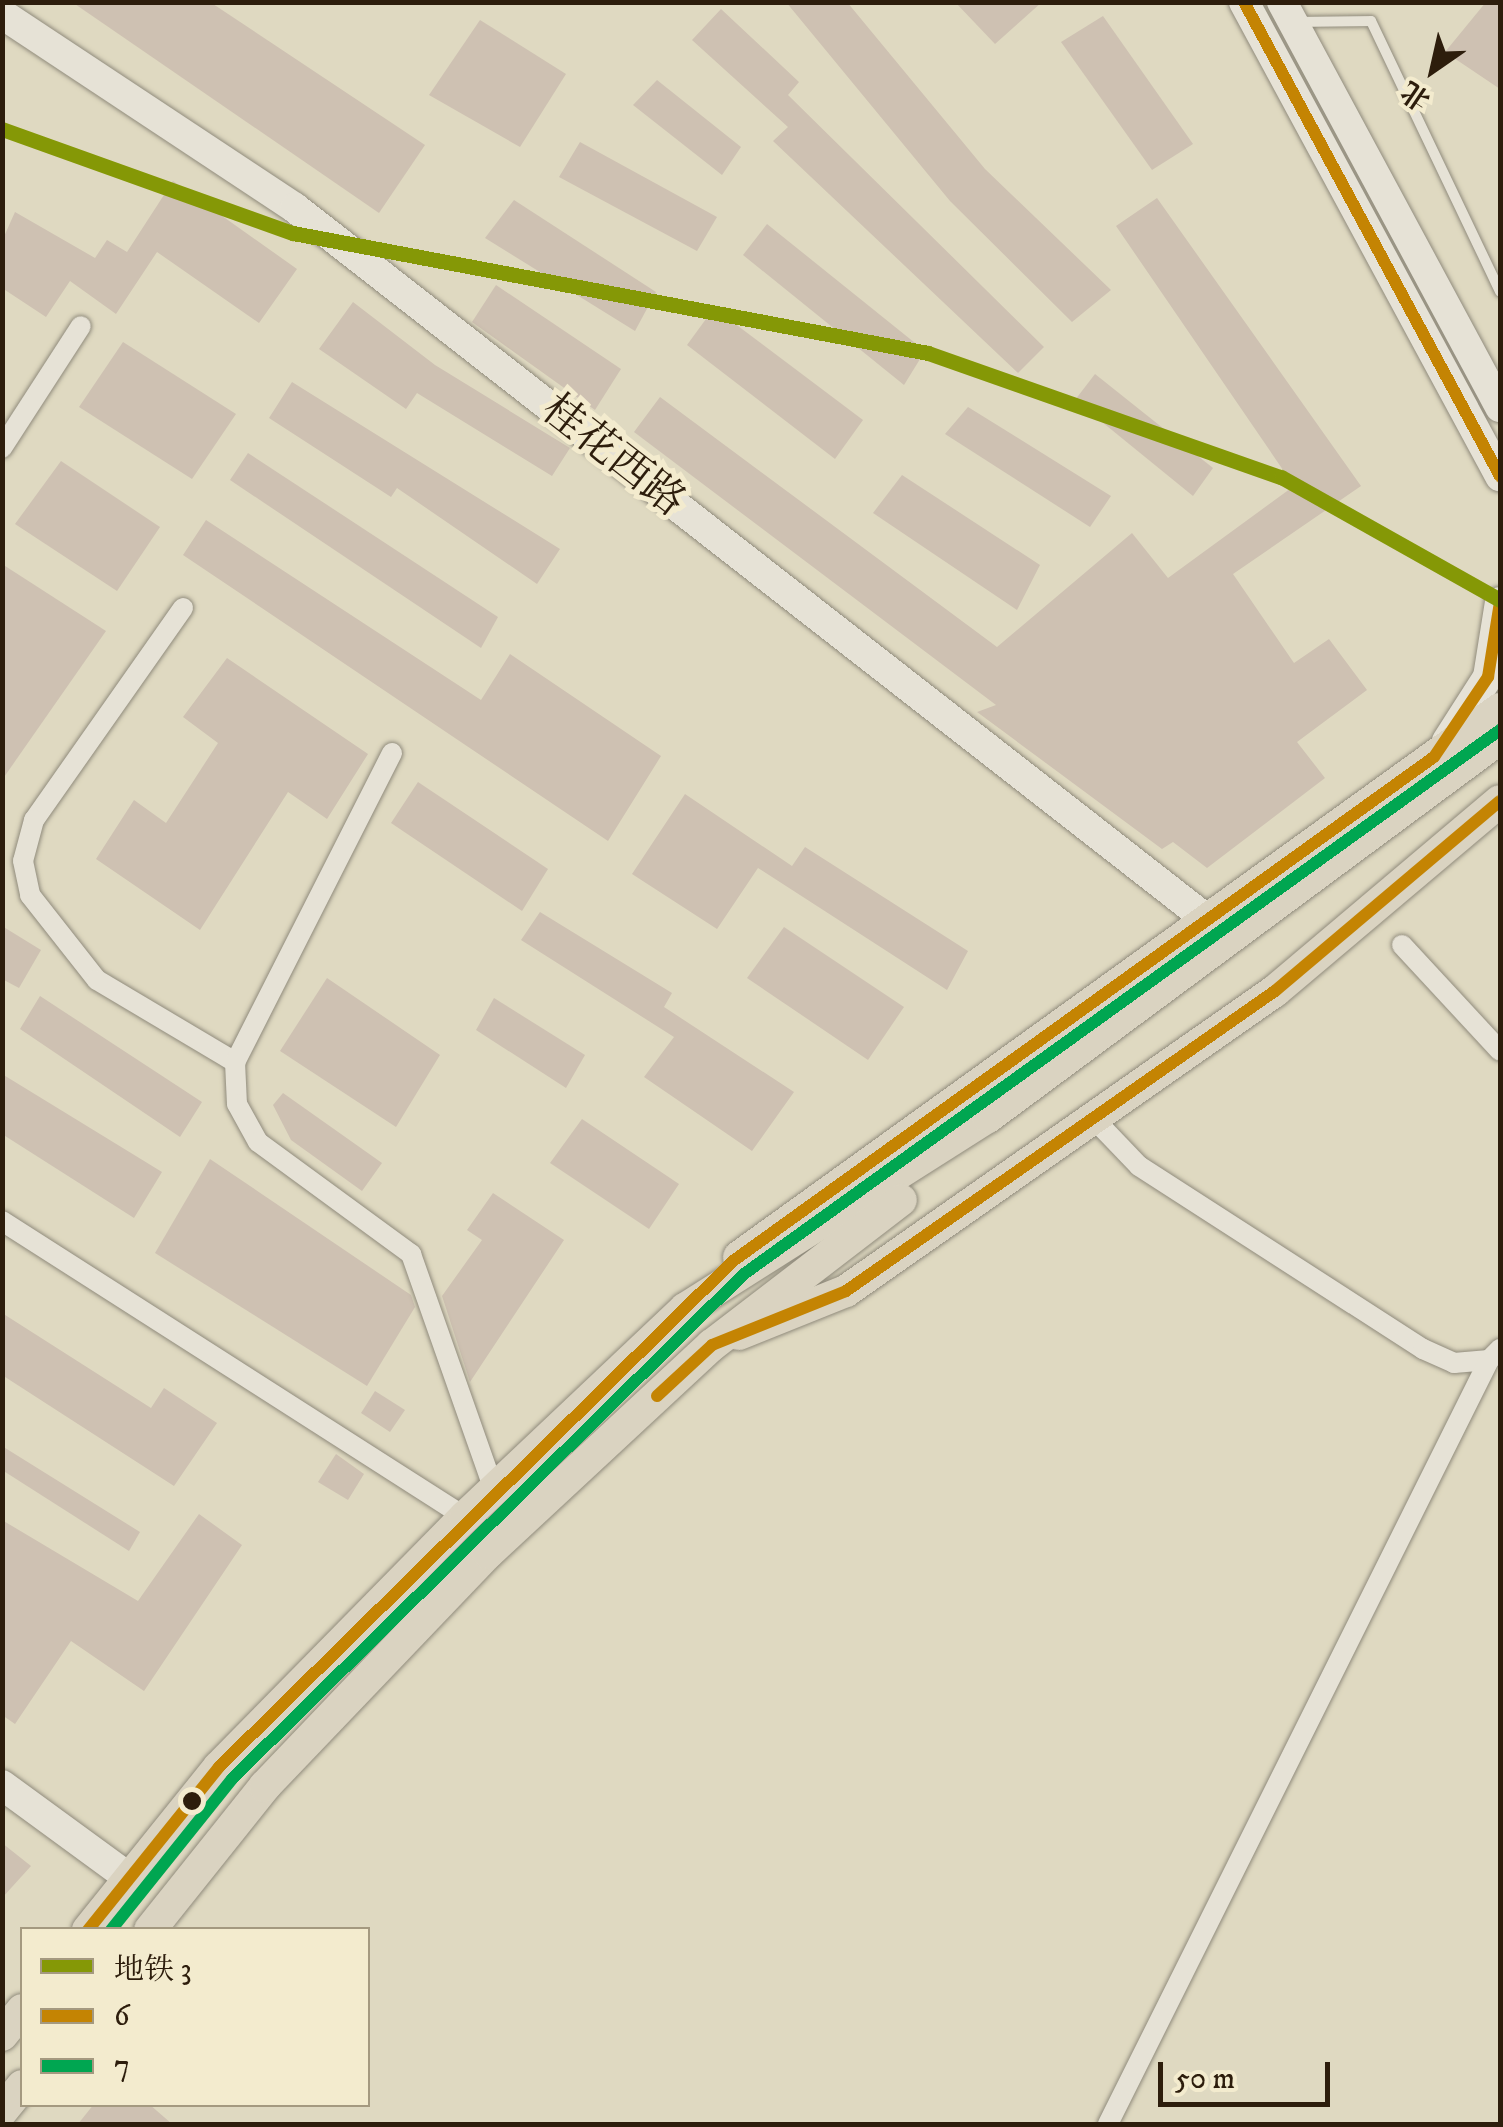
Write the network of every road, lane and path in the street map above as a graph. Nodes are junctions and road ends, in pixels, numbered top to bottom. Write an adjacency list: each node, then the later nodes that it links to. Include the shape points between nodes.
1 (1244, 2): 8 (street)
2 (1287, 12): 4 (lane, via 1371,21); 6 (street)
3 (2, 14): 17 (street, 桂花西路, via 295,208)
4 (1500, 292)
5 (81, 326): 7 (street)
6 (1500, 407)
7 (2, 448)
8 (1500, 476)
9 (1500, 602): 14 (street, via 1488,677)
10 (183, 608): 20 (street, via 34,820 22,861 30,895 97,980)
11 (1500, 710): 14 (main road)
12 (1500, 738): 23 (main road)
13 (392, 753): 20 (street)
14 (1434, 757): 17 (main road)
15 (1500, 759): 23 (main road)
16 (1500, 801): 21 (main road, via 1275,991)
17 (1208, 921): 24 (main road, via 784,1222)
18 (1402, 945): 19 (street)
19 (1500, 1051)
20 (235, 1062): 27 (street, via 237,1104 258,1142 412,1254)
21 (1093, 1118): 25 (main road, via 846,1291); 26 (street, via 1139,1166 1423,1349 1454,1363)
22 (2, 1221): 28 (street)
23 (793, 1262): 24 (main road); 25 (main road)
24 (686, 1309): 27 (main road)
25 (712, 1345): 32 (main road, via 462,1581 264,1786)
26 (1495, 1355): 37 (street)
27 (494, 1490): 28 (main road)
28 (465, 1517): 30 (main road, via 220,1766)
29 (2, 1785): 30 (street)
30 (129, 1878): 31 (main road)
31 (90, 1927)
32 (152, 1927)
33 (20, 2012): 34 (main road)
34 (2, 2035)
35 (20, 2088): 36 (main road)
36 (2, 2110)
37 (1108, 2124)

